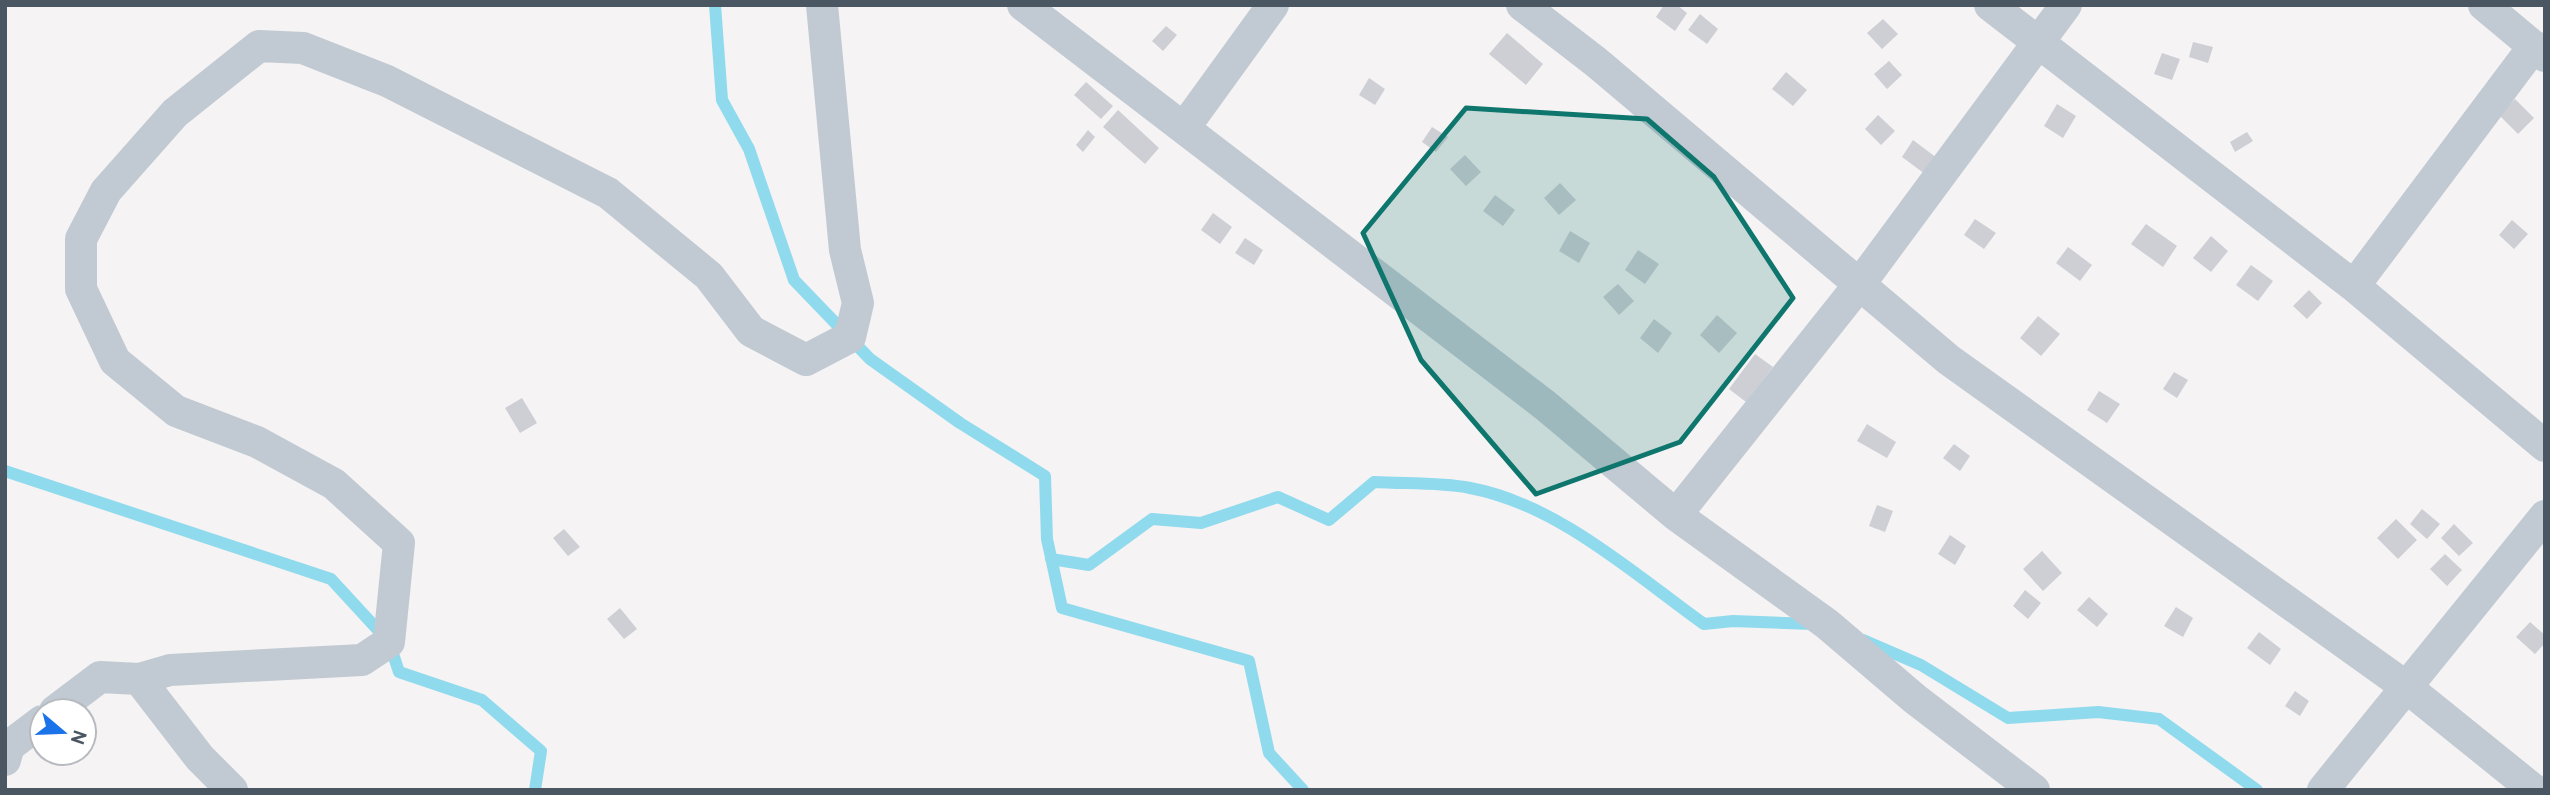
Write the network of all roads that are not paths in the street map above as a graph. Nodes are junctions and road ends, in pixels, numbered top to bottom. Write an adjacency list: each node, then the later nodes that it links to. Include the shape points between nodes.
1 (822, 5): 16 (street, via 845,250 858,303 850,337 806,359 751,331 709,276 608,193 387,81 303,48 259,46 175,113 106,191 81,239 81,289 115,361 176,411 257,442 334,484 399,543 389,642 362,660 170,670)
2 (1023, 5): 10 (street)
3 (1273, 5): 10 (street)
4 (1522, 5): 11 (street)
5 (1990, 5): 8 (street)
6 (2066, 5): 8 (street)
7 (2484, 5): 9 (street)
8 (2037, 42): 11 (street); 12 (street)
9 (2539, 51): 12 (street)
10 (1184, 128): 14 (street, via 1546,406)
11 (1859, 285): 14 (street); 17 (street, via 1949,360)
12 (2354, 286): 13 (street)
13 (2545, 446)
14 (1676, 515): 22 (street, via 1827,625)
15 (2545, 516): 17 (street)
16 (139, 679): 18 (street, via 100,677); 21 (street, via 200,758)
17 (2405, 686): 23 (street); 24 (street)
18 (74, 697)
19 (28, 732): 20 (street, via 9,746)
20 (5, 760)
21 (232, 790)
22 (2034, 790)
23 (2323, 790)
24 (2534, 790)

